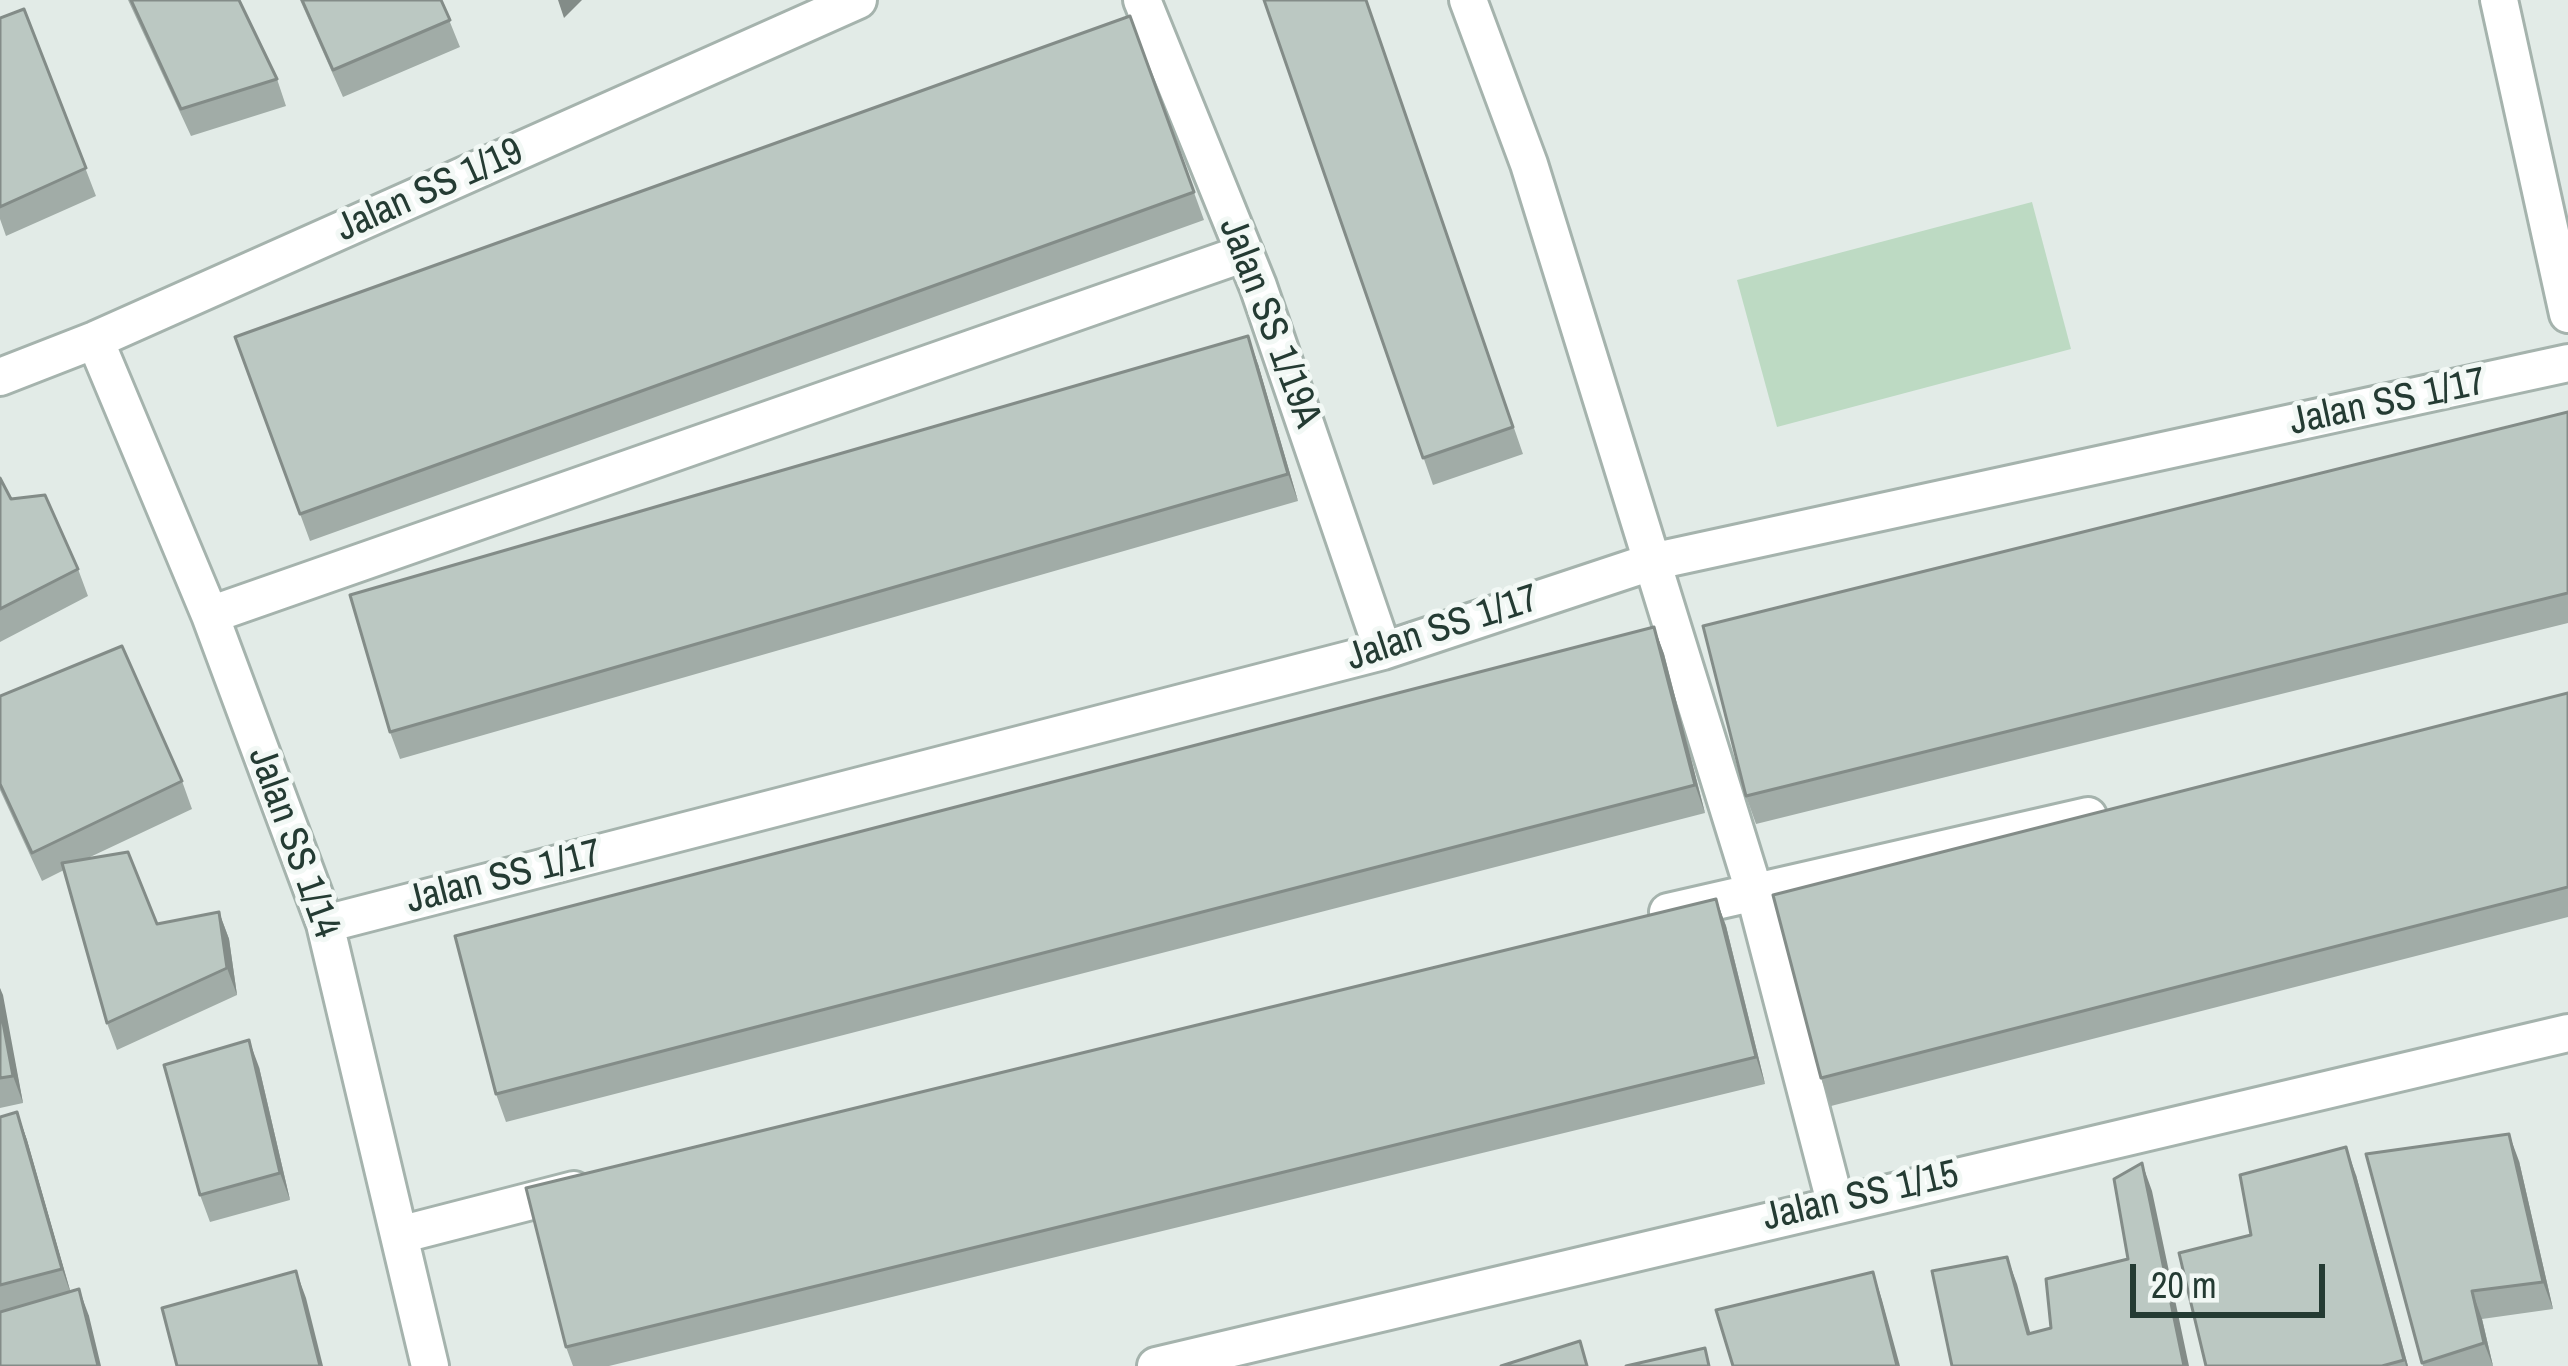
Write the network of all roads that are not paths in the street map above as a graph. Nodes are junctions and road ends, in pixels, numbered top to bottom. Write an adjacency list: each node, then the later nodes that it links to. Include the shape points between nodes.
1 (858, 0): 7 (street, Jalan SS 1/19)
2 (1142, 0): 5 (street, Jalan SS 1/19A)
3 (1468, 0): 10 (street, via 1529,164)
4 (2499, 0): 6 (street)
5 (1245, 254): 11 (street); 12 (street, Jalan SS 1/19A)
6 (2568, 314)
7 (95, 340): 9 (street, Jalan SS 1/19); 11 (street, Jalan SS 1/14)
8 (2568, 364): 10 (street, Jalan SS 1/17)
9 (0, 377)
10 (1651, 562): 12 (street, Jalan SS 1/17); 14 (street)
11 (210, 615): 16 (street, Jalan SS 1/14)
12 (1383, 651): 16 (street, Jalan SS 1/17)
13 (2134, 806): 14 (street)
14 (1754, 891): 15 (street); 19 (street)
15 (1641, 919)
16 (325, 924): 20 (street, Jalan SS 1/14)
17 (2568, 1033): 19 (street, Jalan SS 1/15)
18 (604, 1182): 20 (street)
19 (1835, 1202): 22 (street, Jalan SS 1/15)
20 (403, 1234): 21 (street, Jalan SS 1/14)
21 (430, 1366)
22 (1156, 1366)

